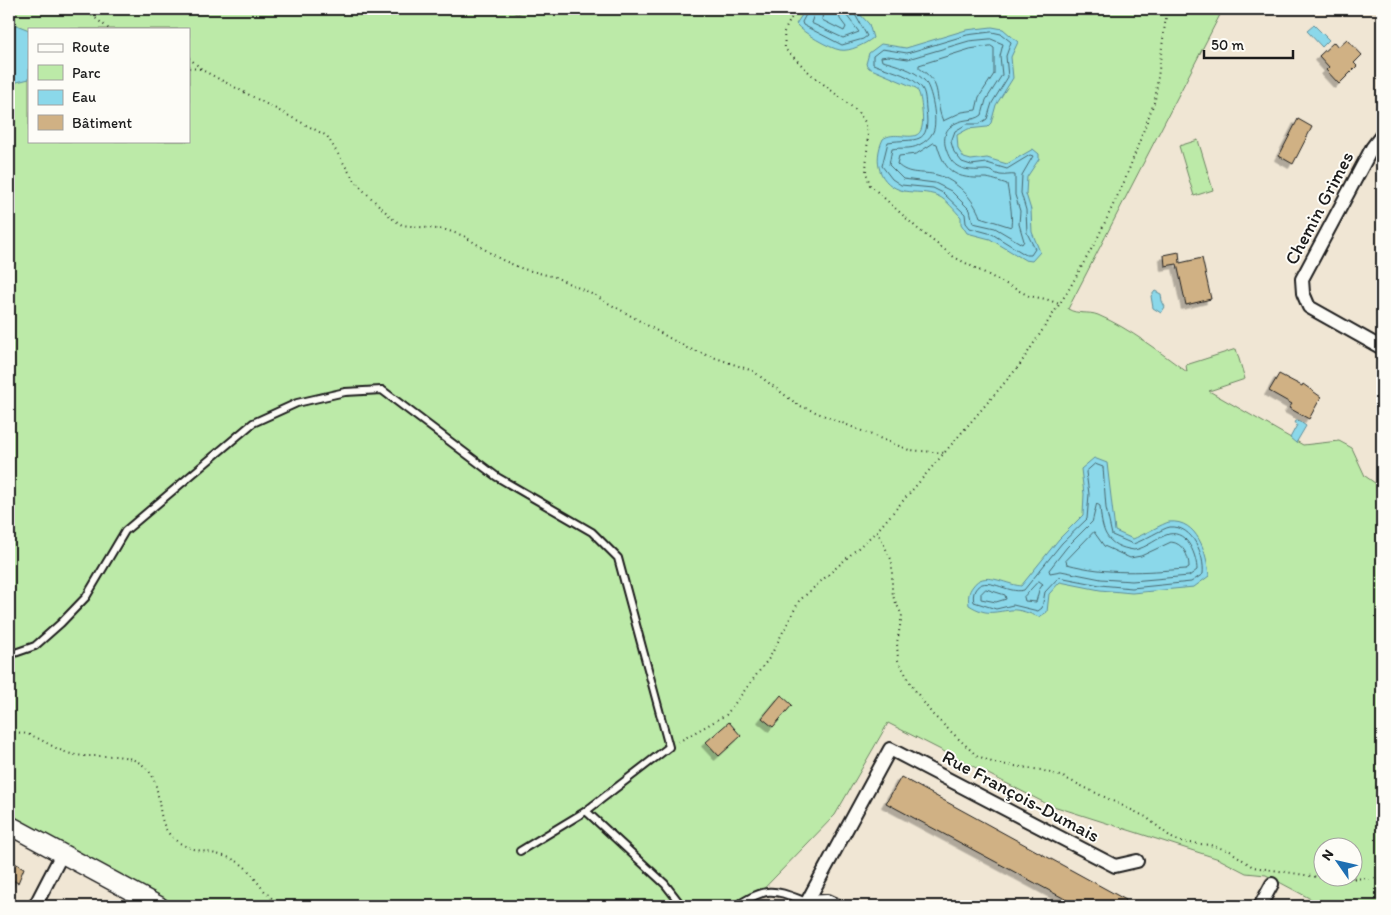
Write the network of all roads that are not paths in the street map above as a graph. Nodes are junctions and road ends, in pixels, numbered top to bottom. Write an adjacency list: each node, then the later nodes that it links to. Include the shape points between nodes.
1 (1382, 135): 2 (street, Chemin Grimes, via 1302,279 1309,307)
2 (1382, 348)
3 (9, 655): 4 (lane, via 35,646 61,623 86,597 125,531 253,423 297,403 345,392 382,390 497,477 592,532 618,558 669,747)
4 (586, 811): 6 (lane); 13 (lane, via 665,884)
5 (9, 826): 7 (street)
6 (520, 851)
7 (62, 854): 11 (street); 12 (street)
8 (1137, 861): 10 (street, Rue François-Dumais, via 1115,866 890,748)
9 (1272, 884): 16 (street)
10 (809, 904): 14 (lane, via 776,890 754,895); 15 (street, via 827,901)
11 (35, 906)
12 (159, 906)
13 (682, 906)
14 (736, 906)
15 (838, 906)
16 (1260, 906)

